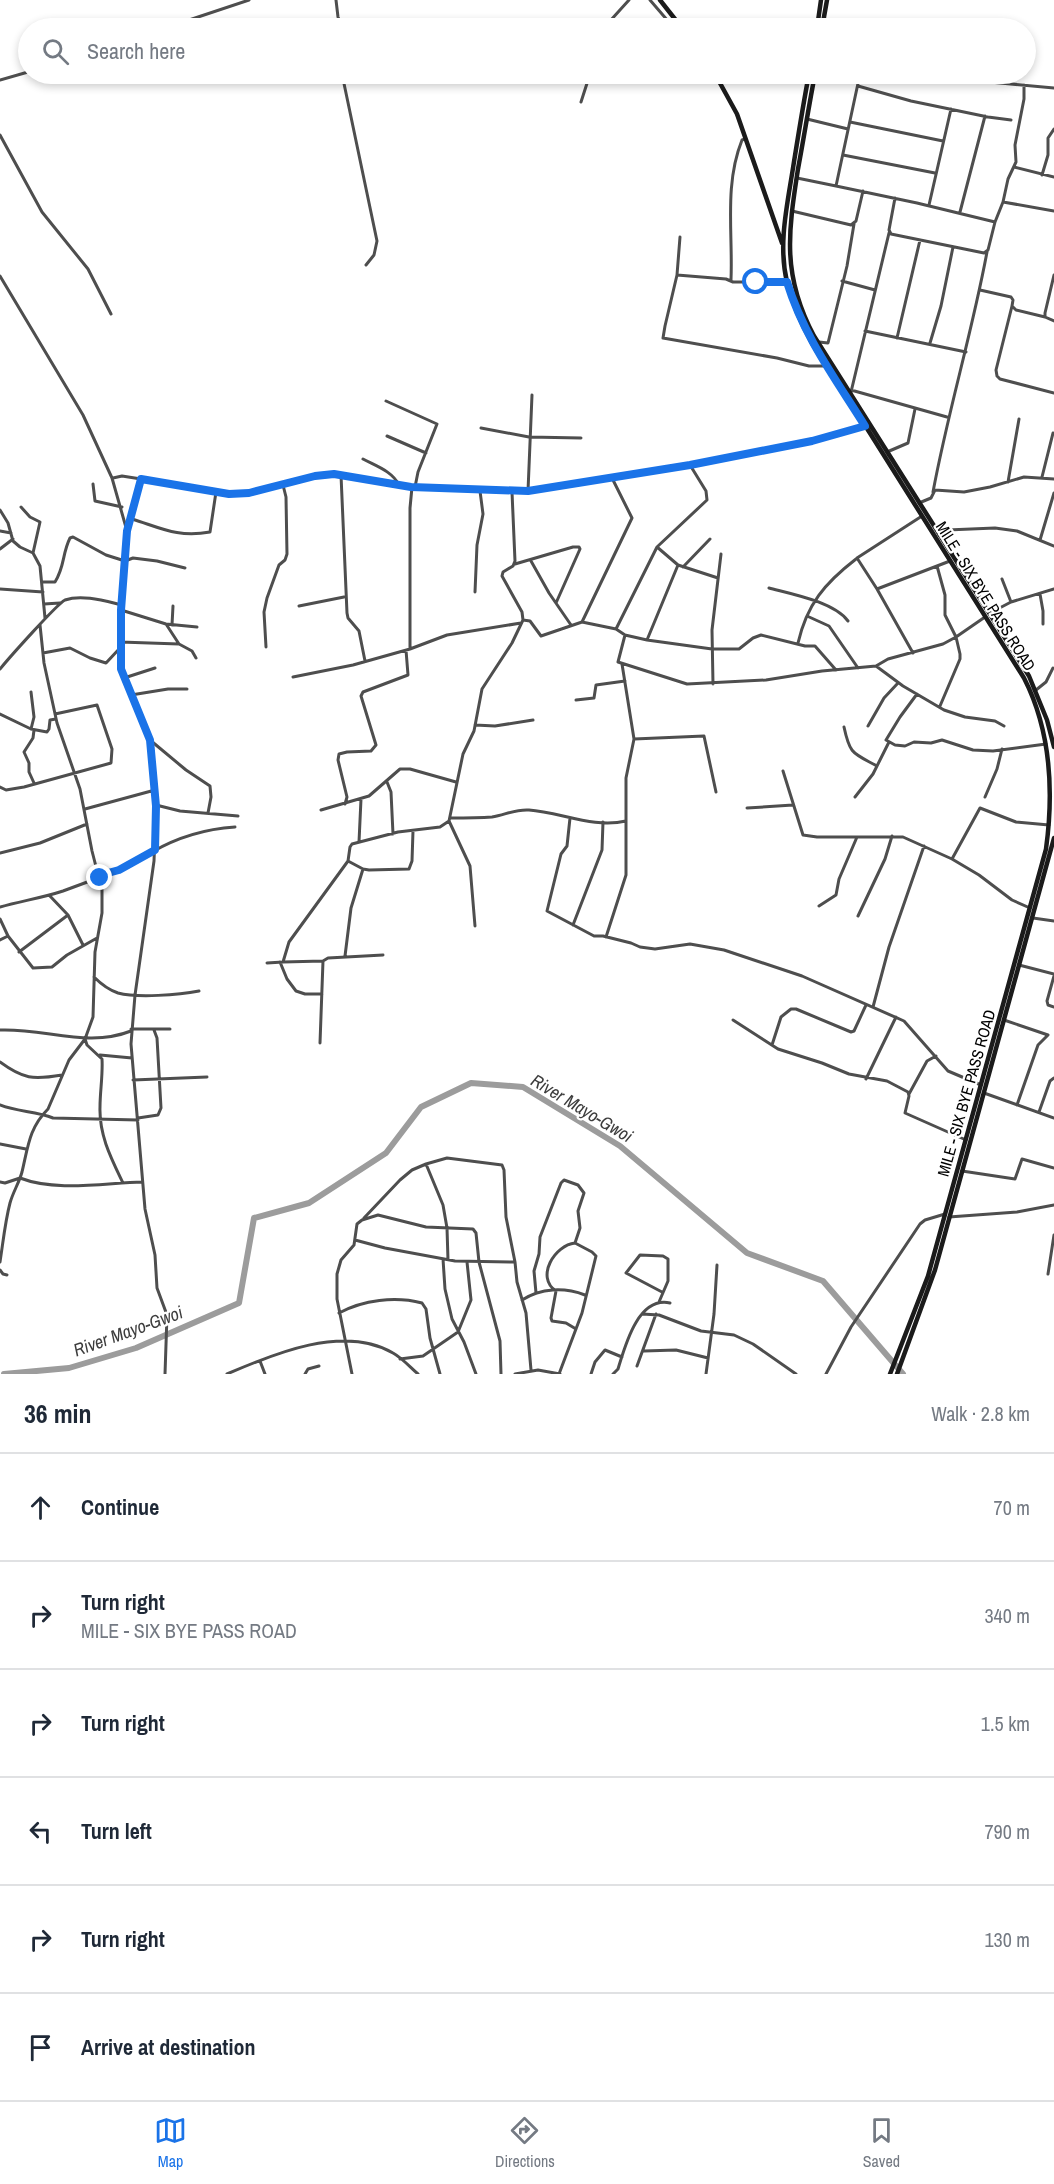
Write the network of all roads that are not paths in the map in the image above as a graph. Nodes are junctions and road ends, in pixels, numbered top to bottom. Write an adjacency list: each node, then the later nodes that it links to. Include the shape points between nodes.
1 (249, 0): 8 (street)
2 (336, 0): 9 (street)
3 (629, 0): 10 (street)
4 (650, 0): 11 (street)
5 (660, 0): 12 (street)
6 (822, 0): 13 (street)
7 (827, 0): 14 (street)
8 (195, 18)
9 (338, 18)
10 (613, 18)
11 (665, 18)
12 (674, 18)
13 (819, 18)
14 (824, 18)
15 (18, 75): 16 (street)
16 (0, 81)
17 (344, 84): 60 (street, via 376,241 374,255)
18 (586, 84): 26 (street)
19 (721, 84): 35 (street)
20 (807, 84): 56 (street, MILE - SIX BYE PASS ROAD)
21 (813, 84): 29 (street)
22 (1016, 84): 23 (street)
23 (1024, 85): 25 (street); 38 (street)
24 (858, 86): 27 (street); 31 (street)
25 (1054, 88)
26 (580, 102)
27 (951, 109): 28 (street); 36 (street)
28 (985, 116): 30 (street); 50 (street)
29 (807, 119): 32 (street); 42 (street)
30 (1011, 120)
31 (850, 122): 32 (street); 36 (street)
32 (848, 129): 37 (street)
33 (1054, 129): 40 (street, via 1048,138)
34 (0, 135): 70 (street, via 42,212 88,269)
35 (747, 138): 56 (street); 64 (street, via 737,152 732,180)
36 (943, 141): 39 (street)
37 (843, 155): 39 (street); 43 (street)
38 (1014, 167): 40 (street); 46 (street)
39 (936, 174): 47 (street)
40 (1042, 175): 41 (street)
41 (1054, 177)
42 (797, 178): 43 (street); 48 (street)
43 (836, 186): 44 (street)
44 (863, 191): 45 (street); 52 (street)
45 (895, 198): 47 (street); 53 (street)
46 (1003, 202): 49 (street); 51 (street)
47 (929, 205): 50 (street)
48 (791, 211): 52 (street); 59 (street)
49 (1054, 212)
50 (960, 213): 51 (street)
51 (995, 222): 58 (street)
52 (854, 224): 65 (street)
53 (889, 232): 55 (street); 68 (street)
54 (680, 237): 61 (street)
55 (921, 240): 57 (street); 74 (street)
56 (783, 246): 59 (street); 66 (street, MILE - SIX BYE PASS ROAD)
57 (953, 247): 58 (street); 76 (street)
58 (987, 252): 67 (street)
59 (789, 262): 75 (street, via 803,314)
60 (366, 265)
61 (677, 275): 64 (street); 78 (street, via 664,326 665,339)
62 (1054, 275): 71 (street)
63 (0, 276): 98 (street, via 83,415)
64 (731, 280): 66 (street)
65 (842, 281): 68 (street); 75 (street, via 828,343)
66 (787, 282): 78 (street, MILE - SIX BYE PASS ROAD, via 799,318)
67 (980, 290): 69 (street, via 1011,297); 77 (street)
68 (875, 291): 73 (street)
69 (1012, 306): 71 (street); 80 (street, via 997,376)
70 (111, 314)
71 (1045, 317): 72 (street)
72 (1054, 321)
73 (865, 331): 74 (street); 79 (street)
74 (897, 338): 76 (street)
75 (818, 342): 79 (street)
76 (930, 344): 77 (street)
77 (966, 352): 84 (street)
78 (825, 366): 86 (street, MILE - SIX BYE PASS ROAD)
79 (851, 392): 83 (street); 92 (street)
80 (1054, 393)
81 (532, 395): 90 (street)
82 (386, 401): 93 (street, via 437,424)
83 (915, 409): 84 (street); 92 (street, via 908,443)
84 (947, 417): 111 (street)
85 (1018, 419): 102 (street)
86 (865, 426): 95 (street, via 812,441); 112 (street, MILE - SIX BYE PASS ROAD)
87 (481, 429): 90 (street)
88 (1053, 433): 97 (street)
89 (387, 436): 93 (street)
90 (529, 437): 91 (street); 108 (street)
91 (580, 438)
92 (887, 452): 112 (street)
93 (426, 453): 106 (street)
94 (363, 459): 105 (street, via 389,473)
95 (690, 465): 99 (street); 128 (street, via 706,490 707,500)
96 (341, 475): 104 (street, via 315,476); 105 (street); 151 (street)
97 (1042, 477): 101 (street); 102 (street)
98 (112, 478): 100 (street); 116 (street)
99 (612, 478): 108 (street); 166 (street, via 632,518)
100 (141, 479): 109 (street); 119 (street)
101 (1054, 479)
102 (1008, 482): 111 (street, via 964,492)
103 (93, 484): 116 (street, via 95,501)
104 (283, 485): 109 (street, via 249,493); 180 (street, via 286,554 266,605)
105 (399, 485): 106 (street)
106 (413, 487): 107 (street); 182 (street)
107 (480, 490): 110 (street); 149 (street, via 483,514)
108 (528, 491): 110 (street)
109 (217, 492): 119 (street, via 210,532 172,533)
110 (512, 492): 136 (street)
111 (933, 492): 114 (street, via 931,498)
112 (910, 493): 114 (street); 118 (street, MILE - SIX BYE PASS ROAD)
113 (1054, 493): 126 (street)
114 (919, 503): 123 (street)
115 (21, 507): 130 (street, via 40,522)
116 (122, 507): 121 (street)
117 (0, 510): 122 (street)
118 (922, 516): 132 (street); 135 (street, MILE - SIX BYE PASS ROAD)
119 (132, 519): 121 (street)
120 (0, 531): 122 (street)
121 (127, 531): 133 (street)
122 (10, 533): 124 (street)
123 (939, 535): 126 (street, via 947,530 995,528); 162 (street)
124 (13, 539): 129 (street); 130 (street)
125 (710, 539): 139 (street)
126 (1040, 540): 127 (street)
127 (1054, 546)
128 (657, 547): 137 (street); 173 (street)
129 (0, 549)
130 (33, 554): 143 (street)
131 (721, 554): 141 (street)
132 (856, 558): 146 (street); 152 (street, via 831,579)
133 (125, 561): 140 (street, via 133,558); 143 (street, via 71,537 55,582); 157 (street)
134 (531, 561): 136 (street); 155 (street); 155 (street, via 580,548)
135 (950, 561): 138 (street); 162 (street, MILE - SIX BYE PASS ROAD)
136 (515, 564): 164 (street, via 502,576)
137 (678, 565): 139 (street); 176 (street)
138 (937, 566): 146 (street); 175 (street, via 945,595 945,615)
139 (683, 567): 141 (street)
140 (185, 568)
141 (718, 578): 183 (street)
142 (1002, 579): 153 (street)
143 (42, 582): 148 (street)
144 (769, 588): 152 (street)
145 (0, 589): 148 (street)
146 (877, 589): 185 (street)
147 (1054, 589): 150 (street)
148 (43, 592): 156 (street)
149 (475, 592)
150 (1040, 594): 153 (street); 168 (street)
151 (345, 597): 159 (street); 187 (street, via 348,618 358,631)
152 (814, 601): 161 (street); 165 (street, via 837,611)
153 (1011, 602): 162 (street)
154 (60, 603): 156 (street); 157 (street, via 73,599); 163 (street)
155 (556, 603): 170 (street)
156 (44, 604): 163 (street)
157 (122, 605): 160 (street)
158 (173, 606): 169 (street)
159 (299, 606)
160 (121, 610): 167 (street); 177 (street)
161 (807, 616): 178 (street); 192 (street, via 829,626)
162 (987, 616): 175 (street); 201 (street); 220 (street, MILE - SIX BYE PASS ROAD, via 1029,689)
163 (45, 620): 171 (street)
164 (523, 621): 170 (street, via 530,621 541,636); 182 (street, via 447,635); 211 (street, via 482,689)
165 (848, 621)
166 (582, 622): 170 (street); 173 (street)
167 (166, 624): 169 (street); 179 (street)
168 (1043, 624)
169 (172, 625): 172 (street)
170 (571, 625)
171 (40, 626): 184 (street); 190 (street)
172 (197, 627)
173 (616, 629): 174 (street)
174 (625, 635): 176 (street); 188 (street, via 618,662)
175 (956, 637): 185 (street); 206 (street, via 960,659)
176 (646, 640): 183 (street)
177 (120, 642): 179 (street); 181 (street)
178 (798, 643): 183 (street, via 761,635 739,649); 194 (street, via 815,646)
179 (179, 644): 186 (street)
180 (266, 647)
181 (120, 648): 184 (street, via 106,663 70,648); 196 (street)
182 (408, 649): 187 (street); 235 (street, via 408,675 361,696 376,745 370,751 339,754)
183 (712, 650): 199 (street)
184 (43, 652): 207 (street)
185 (913, 653): 189 (street)
186 (196, 658)
187 (365, 661): 195 (street)
188 (622, 664): 197 (street); 199 (street, via 682,683)
189 (876, 666): 192 (street); 198 (street)
190 (0, 667)
191 (155, 668): 196 (street)
192 (858, 668): 194 (street)
193 (1053, 669): 201 (street)
194 (836, 670): 199 (street)
195 (293, 677)
196 (124, 678): 204 (street)
197 (625, 681): 205 (street, via 596,685 594,698); 217 (street)
198 (898, 683): 203 (street); 212 (street)
199 (713, 684)
200 (187, 689): 204 (street)
201 (1036, 690): 216 (street)
202 (31, 692): 215 (street)
203 (917, 694): 206 (street); 219 (street, via 886,741)
204 (131, 695): 218 (street)
205 (576, 700)
206 (940, 707): 213 (street, via 953,714)
207 (55, 714): 209 (street); 225 (street, via 97,705 109,734 111,763)
208 (0, 715): 215 (street)
209 (56, 718): 215 (street, via 50,720 47,732); 225 (street)
210 (533, 720): 211 (street)
211 (475, 725): 227 (street)
212 (868, 726)
213 (1004, 726)
214 (844, 727): 223 (street, via 855,756)
215 (33, 729): 228 (street, via 33,738 24,752)
216 (1052, 730): 221 (street)
217 (634, 739): 231 (street, via 704,736); 245 (street, via 626,778)
218 (150, 740): 230 (street); 241 (street, via 210,786)
219 (889, 742): 222 (street, via 905,746 942,740 974,750); 223 (street)
220 (1048, 743): 222 (street); 248 (street, MILE - SIX BYE PASS ROAD, via 1053,787)
221 (1054, 747)
222 (1002, 749): 233 (street)
223 (877, 766): 232 (street)
224 (783, 771): 236 (street)
225 (74, 772): 228 (street); 239 (street)
226 (387, 782): 227 (street, via 396,771 410,769); 234 (street); 251 (street, via 392,792)
227 (456, 782): 244 (street)
228 (34, 783): 229 (street, via 6,790)
229 (0, 787)
230 (155, 790): 237 (street); 239 (street)
231 (716, 792)
232 (855, 797)
233 (986, 797)
234 (361, 799): 235 (street); 255 (street)
235 (345, 804): 240 (street)
236 (793, 804): 238 (street); 252 (street, via 803,835)
237 (156, 806): 241 (street); 257 (street)
238 (747, 808)
239 (85, 809): 247 (street)
240 (321, 810)
241 (208, 813): 242 (street)
242 (238, 816)
243 (570, 818): 244 (street, via 521,810); 246 (street); 272 (street, via 567,846 561,854 547,911)
244 (449, 819): 250 (street, via 440,827); 273 (street, via 470,866)
245 (626, 821): 246 (street); 275 (street, via 626,875)
246 (603, 822): 272 (street, via 602,850)
247 (87, 824): 258 (street, via 40,843); 262 (street)
248 (1051, 826): 259 (street, via 1016,822 980,808); 266 (street, MILE - SIX BYE PASS ROAD)
249 (235, 827): 257 (street, via 196,832)
250 (413, 831): 251 (street); 261 (street, via 411,868)
251 (393, 834): 255 (street)
252 (857, 836): 253 (street); 264 (street, via 836,895)
253 (892, 836): 256 (street); 268 (street)
254 (1054, 838): 269 (street)
255 (359, 842): 260 (street, via 350,847)
256 (924, 845): 259 (street); 292 (street)
257 (155, 850): 262 (street); 290 (street)
258 (0, 853)
259 (952, 859): 266 (street)
260 (348, 861): 261 (street); 283 (street, via 289,942)
261 (363, 869): 281 (street, via 351,908)
262 (100, 878): 263 (street); 276 (street, via 102,901)
263 (49, 895): 265 (street); 267 (street)
264 (819, 906)
265 (0, 907)
266 (1030, 908): 316 (street, MILE - SIX BYE PASS ROAD)
267 (68, 915): 278 (street); 279 (street)
268 (858, 916)
269 (1032, 918): 271 (street); 285 (street)
270 (0, 919): 274 (street)
271 (1054, 921)
272 (573, 925): 275 (street, via 594,936)
273 (475, 926)
274 (8, 936): 277 (street); 279 (street)
275 (606, 937): 291 (street, via 655,949 690,944 724,950 802,976)
276 (97, 938): 278 (street); 287 (street)
277 (0, 940)
278 (83, 945): 279 (street, via 50,968 33,968)
279 (19, 952)
280 (383, 955): 281 (street)
281 (345, 956): 282 (street)
282 (323, 961): 283 (street); 289 (street)
283 (281, 962): 284 (street); 289 (street, via 296,992)
284 (267, 963)
285 (1019, 965): 286 (street); 296 (street)
286 (1054, 975): 293 (street, via 1047,1001)
287 (94, 978): 290 (street, via 117,993); 303 (street, via 93,1017)
288 (199, 991): 290 (street)
289 (322, 994): 304 (street)
290 (135, 995): 299 (street)
291 (867, 1004): 292 (street); 305 (street, via 851,1032 791,1009 781,1017)
292 (873, 1007): 294 (street)
293 (1054, 1007)
294 (896, 1017): 307 (street); 314 (street)
295 (733, 1020): 305 (street)
296 (1004, 1020): 301 (street); 317 (street)
297 (170, 1029): 300 (street)
298 (0, 1030): 303 (street)
299 (131, 1030): 300 (street); 303 (street, via 112,1037); 308 (street)
300 (154, 1030): 313 (street)
301 (1048, 1035): 302 (street); 320 (street, via 1038,1045)
302 (1054, 1036)
303 (85, 1039): 306 (street); 310 (street)
304 (320, 1043)
305 (772, 1046): 314 (street)
306 (98, 1055): 308 (street); 325 (street, via 102,1059)
307 (936, 1056): 316 (street, via 948,1071); 318 (street, via 927,1061)
308 (132, 1058): 315 (street)
309 (0, 1062): 310 (street, via 25,1077)
310 (62, 1075): 322 (street, via 48,1109)
311 (207, 1077): 313 (street)
312 (1054, 1078): 321 (street)
313 (159, 1079): 315 (street); 324 (street, via 160,1113)
314 (866, 1079): 318 (street, via 886,1081)
315 (133, 1080): 324 (street)
316 (981, 1085): 326 (street, MILE - SIX BYE PASS ROAD)
317 (984, 1093): 320 (street); 328 (street)
318 (909, 1094): 326 (street, via 905,1113)
319 (0, 1105): 322 (street)
320 (1017, 1105): 321 (street)
321 (1039, 1112): 323 (street)
322 (42, 1114): 325 (street); 329 (street)
323 (1054, 1118)
324 (138, 1119): 325 (street); 335 (street)
325 (100, 1121): 336 (street, via 107,1149)
326 (966, 1140): 328 (street, MILE - SIX BYE PASS ROAD)
327 (0, 1144): 329 (street)
328 (966, 1148): 332 (street); 338 (street, MILE - SIX BYE PASS ROAD)
329 (26, 1149): 333 (street)
330 (426, 1164): 339 (street, via 400,1180); 340 (street, via 443,1206); 348 (street, via 447,1158 503,1167 506,1217)
331 (1054, 1167): 332 (street, via 1022,1159 1015,1179)
332 (962, 1171): 338 (street)
333 (20, 1178): 334 (street); 336 (street, via 54,1185); 345 (street, via 11,1201)
334 (0, 1182)
335 (142, 1182): 336 (street); 377 (street, via 157,1288 167,1315)
336 (123, 1183)
337 (1054, 1205): 338 (street, via 1017,1212)
338 (947, 1216): 392 (street, via 920,1224 851,1328); 393 (street, MILE - SIX BYE PASS ROAD); 394 (street, via 930,1286)
339 (362, 1220): 340 (street, via 378,1215); 342 (street, via 357,1224)
340 (447, 1228): 344 (street); 347 (street, via 477,1233)
341 (1054, 1235): 351 (street)
342 (355, 1240): 344 (street); 360 (street, via 338,1267)
343 (575, 1243): 353 (street, via 562,1246 548,1269 549,1282); 355 (street, via 584,1193 578,1185 564,1180 540,1238 534,1271); 356 (street, via 596,1256)
344 (445, 1259): 346 (street); 364 (street, via 449,1306)
345 (0, 1262)
346 (467, 1262): 347 (street); 364 (street, via 471,1300)
347 (479, 1262): 348 (street); 385 (street, via 497,1324)
348 (515, 1262): 357 (street)
349 (717, 1265): 365 (street)
350 (0, 1270): 352 (street)
351 (1048, 1274)
352 (7, 1275)
353 (556, 1291): 355 (street); 356 (street, via 565,1288); 363 (street, via 552,1321)
354 (662, 1292): 354 (street, via 668,1281 668,1259 640,1255 626,1274); 358 (street)
355 (536, 1293): 357 (street)
356 (585, 1294): 363 (street)
357 (522, 1300): 375 (street)
358 (659, 1302): 359 (street); 361 (street)
359 (670, 1303)
360 (339, 1313): 366 (street); 367 (street, via 356,1304 377,1301 422,1303)
361 (642, 1314): 362 (street); 369 (street, via 633,1325)
362 (656, 1314): 365 (street); 368 (street)
363 (576, 1329): 387 (street)
364 (458, 1332): 367 (street); 384 (street)
365 (712, 1332): 370 (street); 391 (street, via 734,1335 753,1344)
366 (344, 1341): 371 (street, via 382,1348); 372 (street, via 316,1342); 381 (street)
367 (433, 1349): 371 (street, via 417,1358); 383 (street)
368 (644, 1351): 370 (street, via 676,1350); 374 (street)
369 (622, 1357): 388 (street, via 605,1350); 389 (street)
370 (708, 1358): 390 (street)
371 (400, 1359): 382 (street)
372 (260, 1361): 378 (street); 379 (street)
373 (319, 1366): 380 (street)
374 (637, 1366)
375 (531, 1370): 376 (street); 387 (street)
376 (521, 1373): 386 (street)
377 (165, 1374)
378 (227, 1374)
379 (265, 1374)
380 (305, 1374)
381 (352, 1374)
382 (418, 1374)
383 (440, 1374)
384 (476, 1374)
385 (501, 1374)
386 (515, 1374)
387 (559, 1374)
388 (591, 1374)
389 (613, 1374)
390 (706, 1374)
391 (796, 1374)
392 (826, 1374)
393 (890, 1374)
394 (897, 1374)

